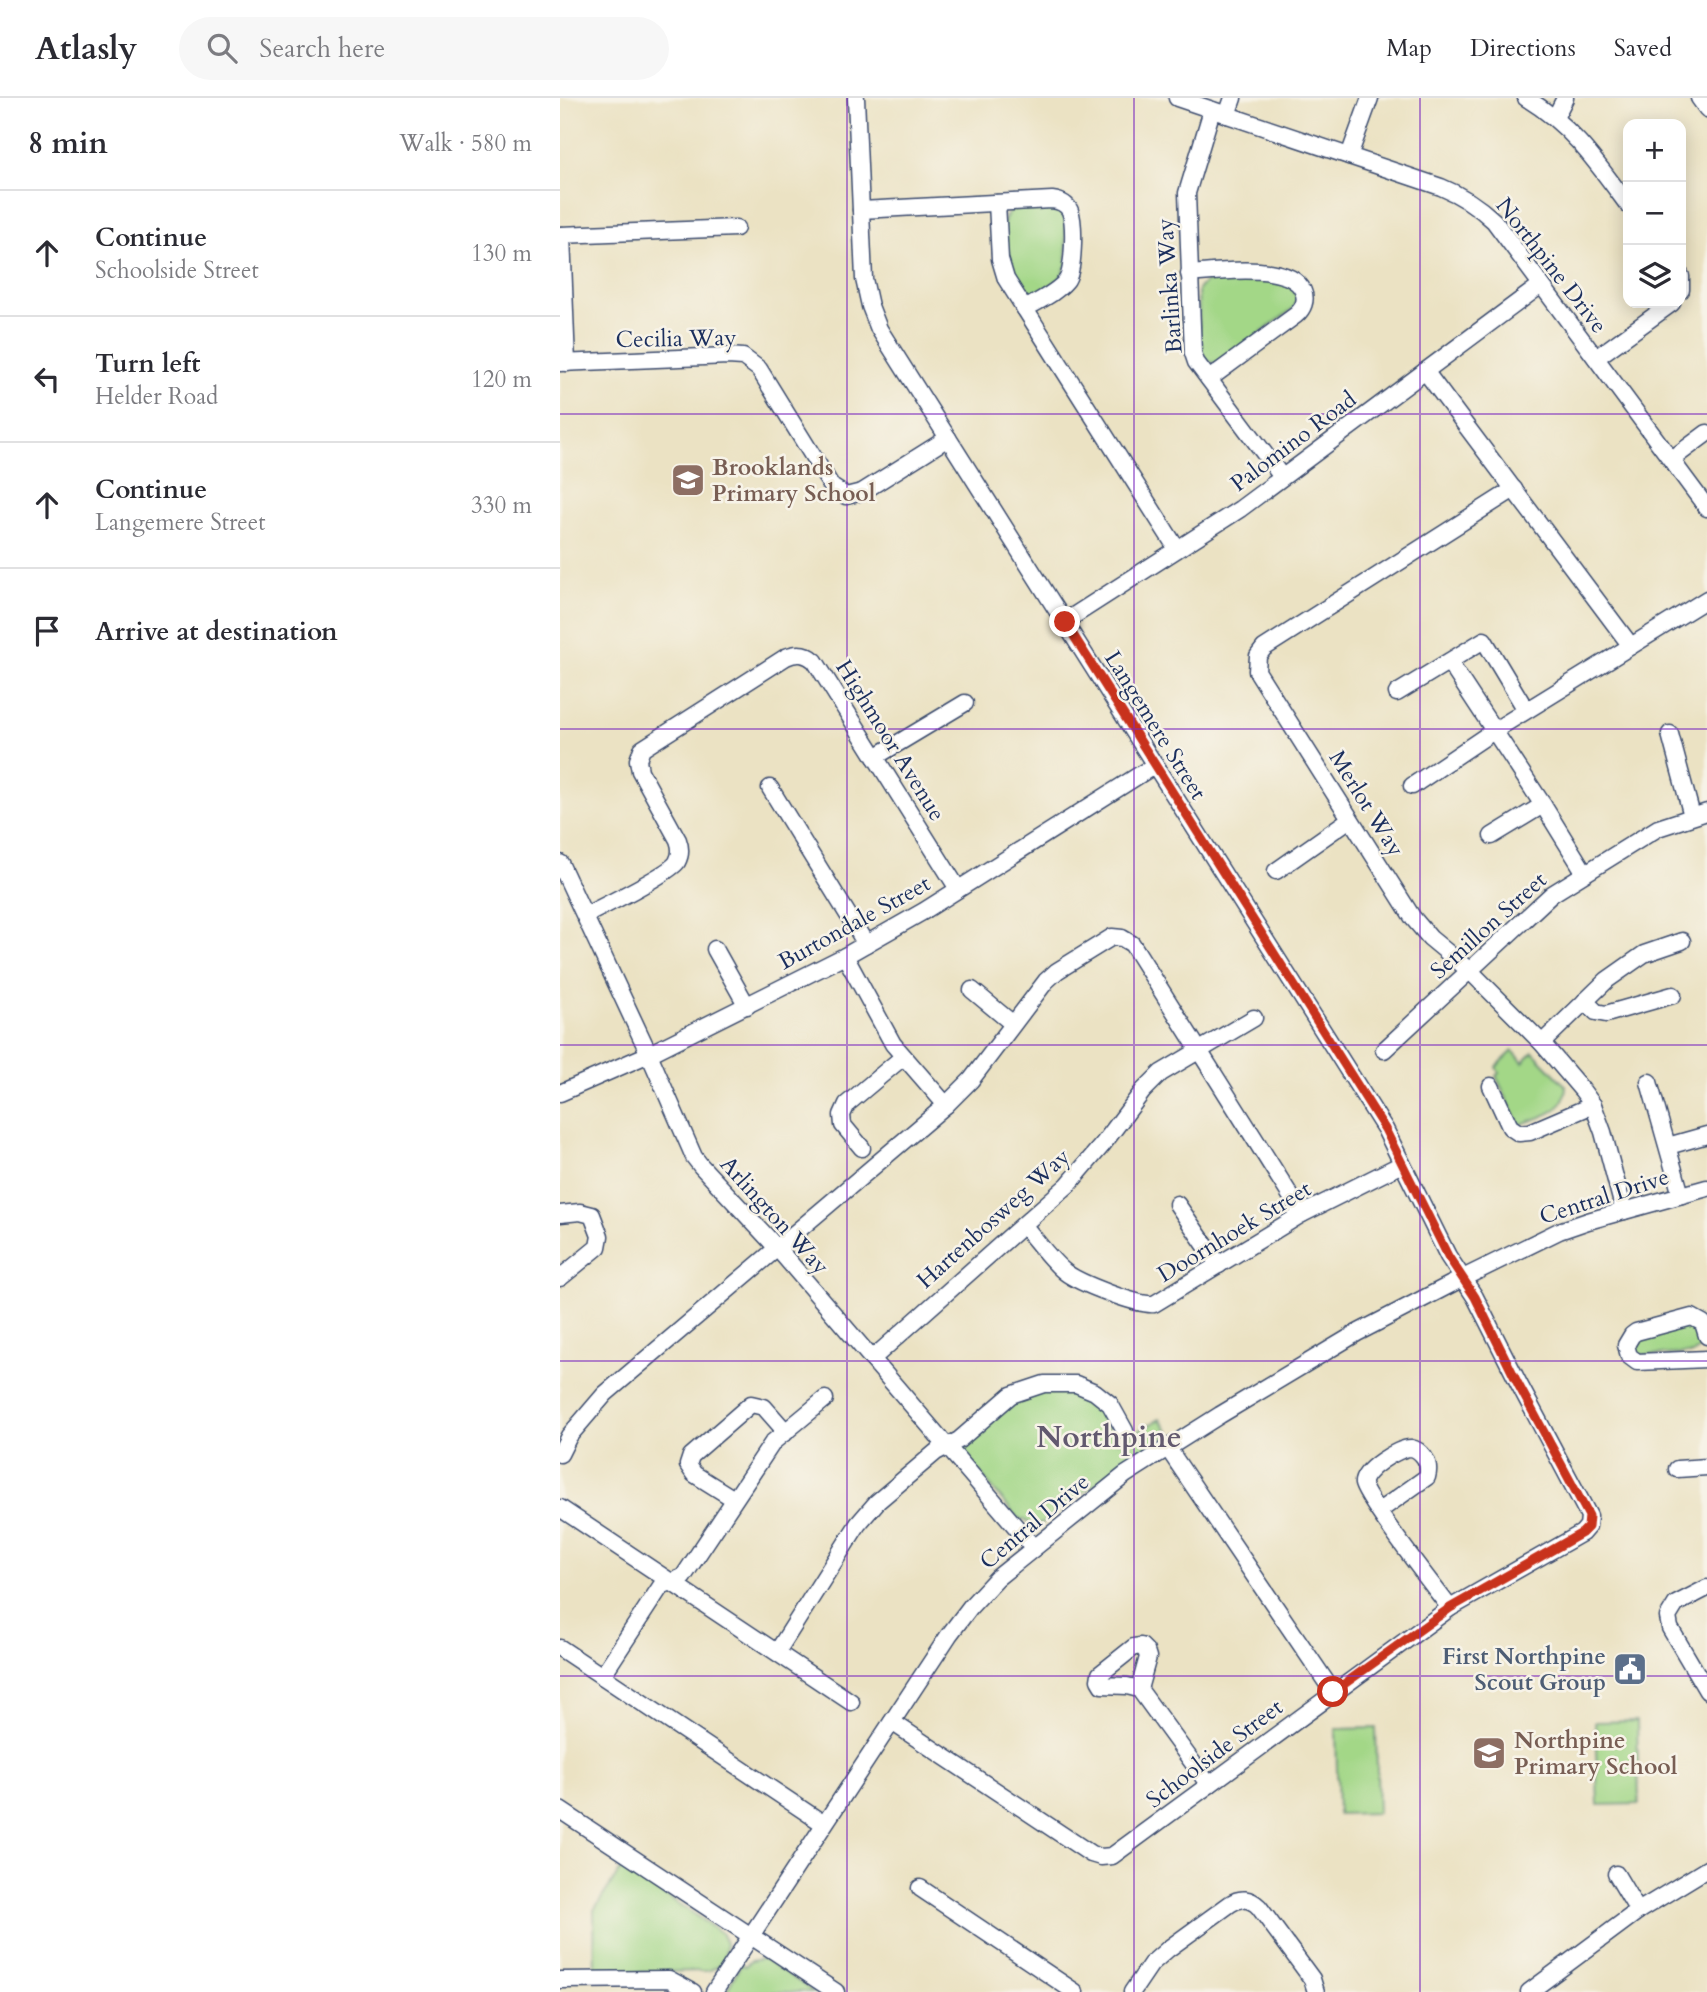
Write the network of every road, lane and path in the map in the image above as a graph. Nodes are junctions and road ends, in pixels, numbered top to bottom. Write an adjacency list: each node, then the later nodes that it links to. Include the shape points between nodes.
1 (856, 98): 14 (street, Langemere Street)
2 (1177, 98): 9 (street, Northpine Drive)
3 (1233, 98): 9 (street, Barlinka Way)
4 (1370, 98): 11 (street)
5 (1526, 98): 10 (street)
6 (1566, 98): 10 (street)
7 (1699, 98): 8 (street)
8 (1707, 108)
9 (1220, 112): 11 (street, Northpine Drive); 17 (street, Barlinka Way, via 1186,193)
10 (1555, 118): 12 (street, via 1577,138)
11 (1349, 156): 18 (street, Northpine Drive, via 1469,200 1494,221)
12 (1623, 198)
13 (997, 203): 14 (street); 20 (street, via 1002,268); 20 (street, via 1052,200 1062,202 1071,213 1070,275 1063,285)
14 (861, 210): 26 (street, Langemere Street, via 864,279 874,318)
15 (736, 229): 16 (street)
16 (561, 235): 22 (street, Cecilia Way)
17 (1189, 274): 24 (street, Barlinka Way, via 1193,352); 24 (street, via 1266,271 1294,280 1303,289 1303,306 1296,315)
18 (1541, 285): 21 (street, Northpine Drive); 23 (street, Palomino Road)
19 (1664, 308): 21 (street)
20 (1025, 309): 31 (street)
21 (1596, 358): 27 (street, Northpine Drive)
22 (564, 363): 26 (street, Cecilia Way, via 743,357 758,369 832,487 846,496 862,492)
23 (1425, 371): 28 (street, Palomino Road); 29 (street)
24 (1209, 379): 28 (street, Barlinka Way)
25 (1707, 433): 27 (street)
26 (948, 438): 33 (street, Langemere Street)
27 (1672, 459): 30 (street, Northpine Drive)
28 (1282, 477): 31 (street, Palomino Road)
29 (1514, 489): 34 (street); 47 (street, Merlot Way, via 1258,656 1259,676)
30 (1707, 508)
31 (1177, 549): 33 (street, Palomino Road)
32 (1707, 599): 34 (street)
33 (1065, 622): 42 (street, Langemere Street)
34 (1631, 646): 38 (street)
35 (1449, 662): 36 (street); 38 (street, via 1484,640); 39 (street)
36 (1397, 693)
37 (965, 703): 41 (street)
38 (1526, 710): 39 (street)
39 (1495, 730): 43 (street); 45 (street)
40 (1670, 734): 46 (street)
41 (875, 757): 52 (street, Highmoor Avenue); 53 (street, Highmoor Avenue, via 815,661 798,654 786,657 642,749 640,771 678,841 679,859 673,867)
42 (1155, 765): 52 (street, Burtondale Street); 78 (street, Langemere Street, via 1385,1129)
43 (1412, 786)
44 (771, 788): 55 (street)
45 (1543, 805): 48 (street); 51 (street)
46 (1700, 814): 51 (street, Semillon Street, via 1657,828)
47 (1350, 819): 50 (street); 58 (street, Merlot Way, via 1421,929)
48 (1492, 836)
49 (560, 863): 53 (street, Arlington Way)
50 (1276, 871)
51 (1585, 873): 58 (street, Semillon Street, via 1540,904)
52 (958, 890): 55 (street, Burtondale Street)
53 (586, 915): 68 (street, Arlington Way)
54 (1682, 941): 61 (street, via 1644,954)
55 (866, 944): 57 (street, Burtondale Street)
56 (715, 949): 62 (street)
57 (845, 956): 62 (street, Burtondale Street); 69 (street, via 884,1031)
58 (1470, 971): 65 (street, Merlot Way); 66 (street, Semillon Street)
59 (972, 990): 64 (street)
60 (1674, 995): 61 (street, via 1606,1014)
61 (1584, 1001): 65 (street)
62 (747, 1006): 68 (street, Burtondale Street)
63 (1254, 1018): 67 (street, Hartenbosweg Way)
64 (1013, 1024): 67 (street, via 1058,971 1107,939 1122,937 1132,944); 73 (street)
65 (1542, 1043): 74 (street, Merlot Way)
66 (1384, 1050)
67 (1199, 1051): 84 (street); 85 (street, Hartenbosweg Way, via 1147,1086 1087,1164)
68 (649, 1054): 72 (street, Burtondale Street); 86 (street, Arlington Way, via 694,1157)
69 (903, 1057): 73 (street); 77 (street, via 844,1111 843,1125)
70 (1649, 1082): 76 (street)
71 (1491, 1086): 74 (street, via 1510,1127 1519,1133)
72 (560, 1093)
73 (946, 1105): 86 (street)
74 (1593, 1105): 82 (street, Merlot Way)
75 (1707, 1136): 76 (street)
76 (1668, 1146): 80 (street)
77 (862, 1148)
78 (1402, 1164): 84 (street, Doornhoek Street); 89 (street, Langemere Street)
79 (1707, 1188): 80 (street, Central Drive)
80 (1681, 1195): 82 (street, Central Drive)
81 (1177, 1204): 87 (street)
82 (1624, 1211): 89 (street, Central Drive, via 1559,1231)
83 (560, 1214): 88 (street, via 592,1215 600,1236 598,1247)
84 (1302, 1214): 87 (street, Doornhoek Street)
85 (1024, 1226): 87 (street, Doornhoek Street, via 1066,1273 1141,1304 1161,1302); 91 (street, Hartenbosweg Way)
86 (778, 1249): 91 (street, Arlington Way); 98 (street, via 605,1394)
87 (1219, 1265)
88 (560, 1278)
89 (1462, 1278): 97 (street, Central Drive, via 1357,1333); 104 (street, Langemere Street, via 1587,1509 1589,1521)
90 (1707, 1336): 92 (street, via 1703,1323 1692,1317 1636,1332 1626,1345 1637,1362)
91 (872, 1359): 96 (street, Arlington Way)
92 (1707, 1359)
93 (825, 1399): 95 (street)
94 (1125, 1431): 96 (street, via 1117,1413 1095,1392 1055,1382 1011,1395)
95 (786, 1432): 101 (street, via 773,1442); 101 (street, via 764,1407 751,1404 691,1456 688,1465 694,1475)
96 (947, 1446): 105 (street, Arlington Way); 110 (street, via 877,1502 858,1524)
97 (1167, 1447): 105 (street, Central Drive); 114 (street)
98 (560, 1454)
99 (1707, 1467): 100 (street)
100 (1677, 1469)
101 (734, 1499): 106 (street, via 683,1577)
102 (560, 1508): 106 (street)
103 (1379, 1511): 108 (street)
104 (1582, 1533): 108 (street, Schoolside Street)
105 (1034, 1548): 116 (street, Central Drive, via 971,1606)
106 (671, 1582): 110 (street); 111 (street, via 661,1586)
107 (1707, 1588): 113 (street, via 1676,1604 1668,1617)
108 (1450, 1608): 114 (street, Schoolside Street)
109 (560, 1648): 111 (street)
110 (777, 1652): 115 (street)
111 (602, 1676): 119 (street)
112 (1139, 1689): 117 (street)
113 (1707, 1691)
114 (1333, 1692): 117 (street, Schoolside Street)
115 (851, 1702)
116 (892, 1722): 117 (street, Schoolside Street, via 1091,1854 1106,1857 1121,1851); 119 (street, Central Drive)
117 (1209, 1785)
118 (560, 1810): 124 (street)
119 (824, 1824): 124 (street, Central Drive)
120 (1707, 1869): 123 (street)
121 (1616, 1874): 123 (street)
122 (920, 1888): 129 (street)
123 (1638, 1911): 132 (street)
124 (750, 1936): 127 (street, Central Drive); 128 (street)
125 (560, 1980): 126 (street, via 669,1979)
126 (693, 1992)
127 (714, 1992)
128 (835, 1992)
129 (1075, 1992)
130 (1132, 1992): 131 (street, via 1168,1949 1230,1904 1246,1899 1259,1907 1312,1979)
131 (1316, 1992)
132 (1529, 1992)

